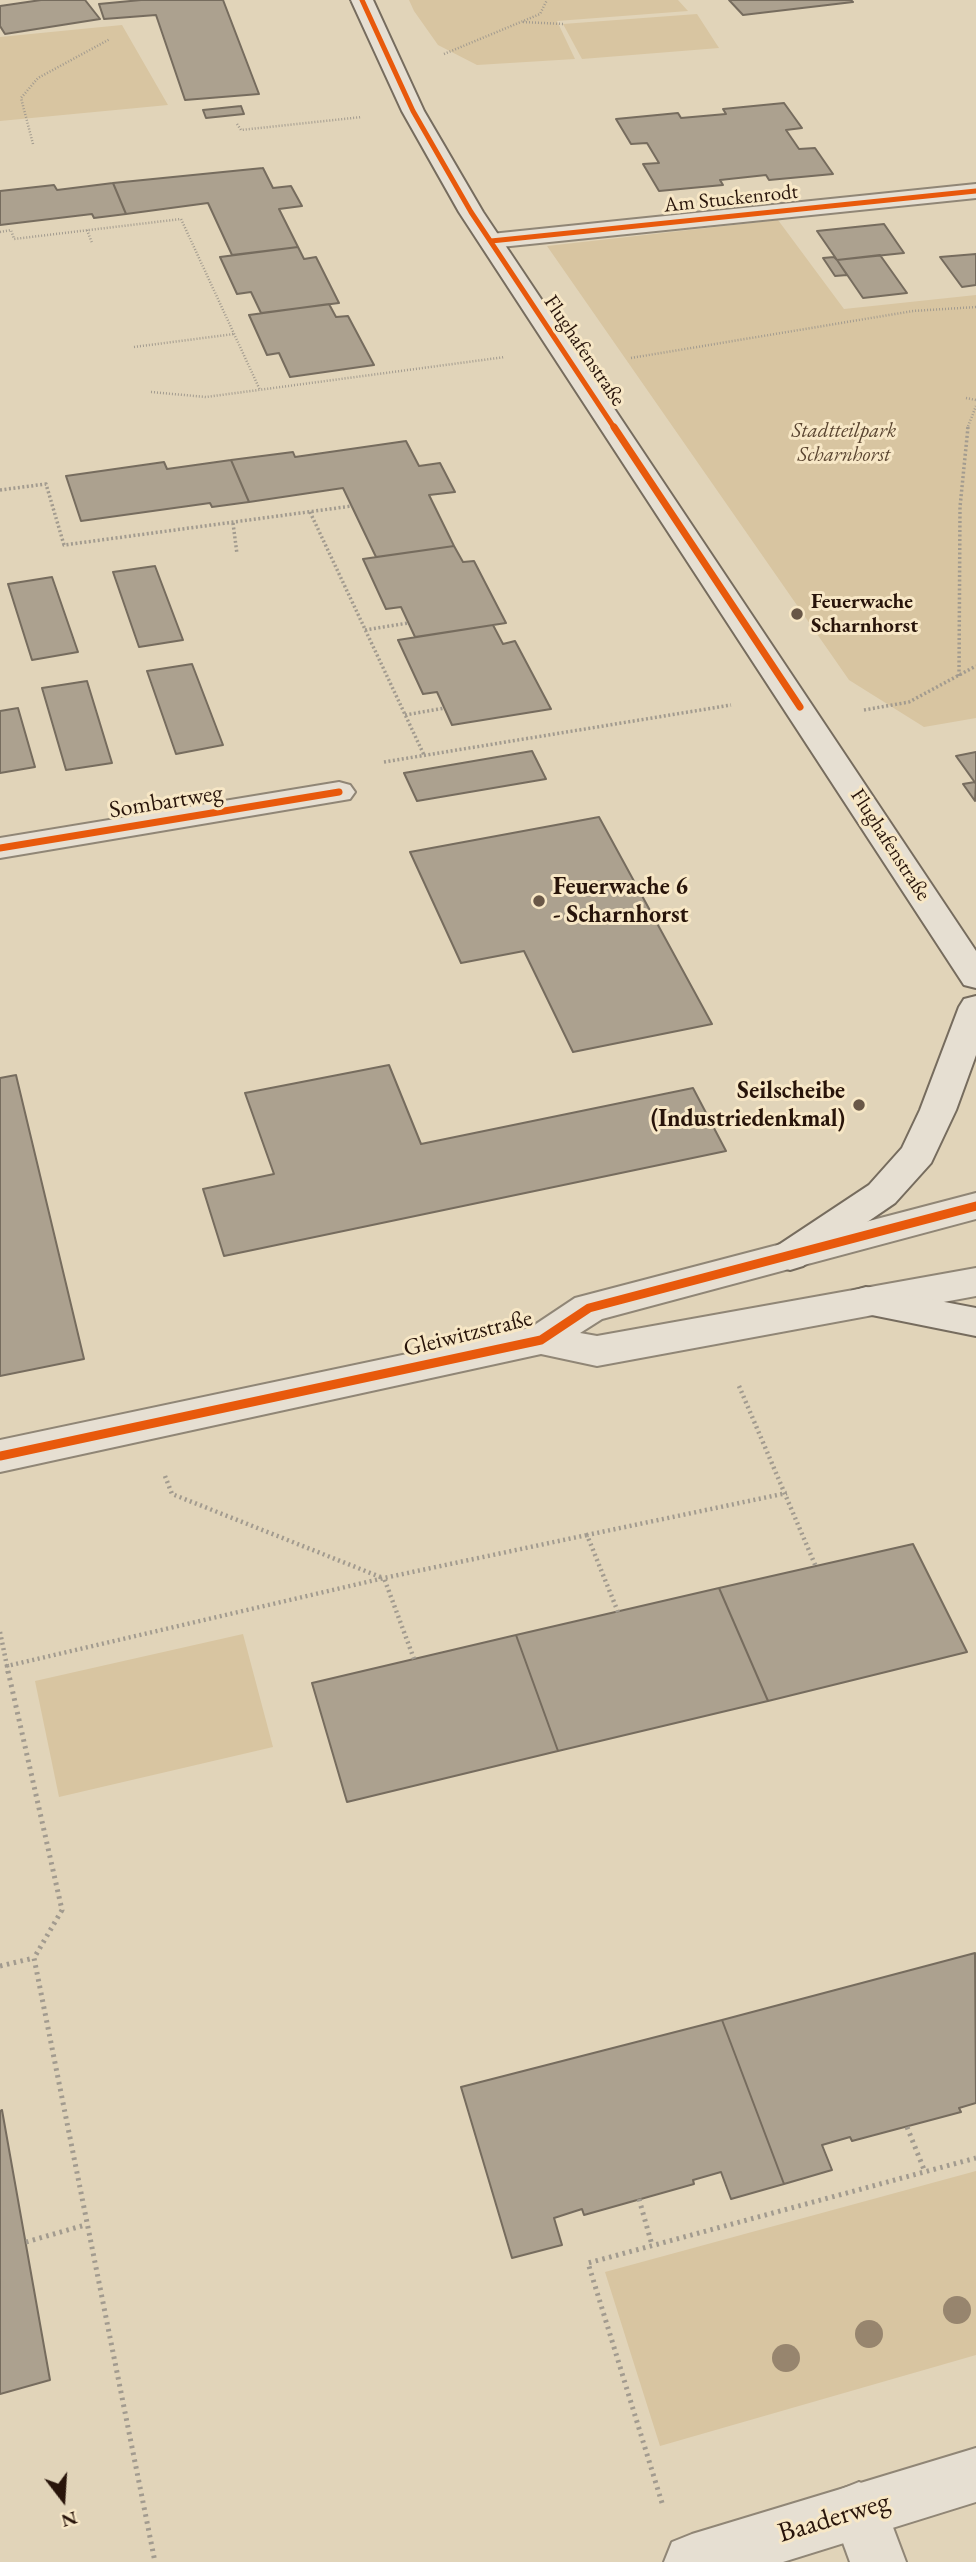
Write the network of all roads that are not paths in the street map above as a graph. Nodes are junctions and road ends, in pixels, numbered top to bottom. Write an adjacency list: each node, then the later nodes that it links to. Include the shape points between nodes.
1 (362, 0): 3 (main road, Flughafenstraße, via 413,111)
2 (976, 191): 3 (main road, Am Stuckenrodt)
3 (491, 242): 6 (main road, Flughafenstraße)
4 (339, 792): 5 (main road, Sombartweg)
5 (0, 848)
6 (976, 977)
7 (976, 1007): 9 (main road, via 918,1154 882,1194)
8 (976, 1206): 9 (main road, Gleiwitzstraße)
9 (790, 1256): 13 (main road, Gleiwitzstraße, via 589,1308)
10 (976, 1282): 11 (main road, Gleiwitzstraße)
11 (866, 1301): 12 (main road); 13 (main road, Gleiwitzstraße, via 597,1351)
12 (976, 1322)
13 (541, 1340): 14 (main road, Gleiwitzstraße)
14 (0, 1456)
15 (976, 2475): 16 (main road, Baaderweg)
16 (859, 2510): 17 (main road, Baaderweg); 18 (main road)
17 (692, 2562)
18 (878, 2562)

